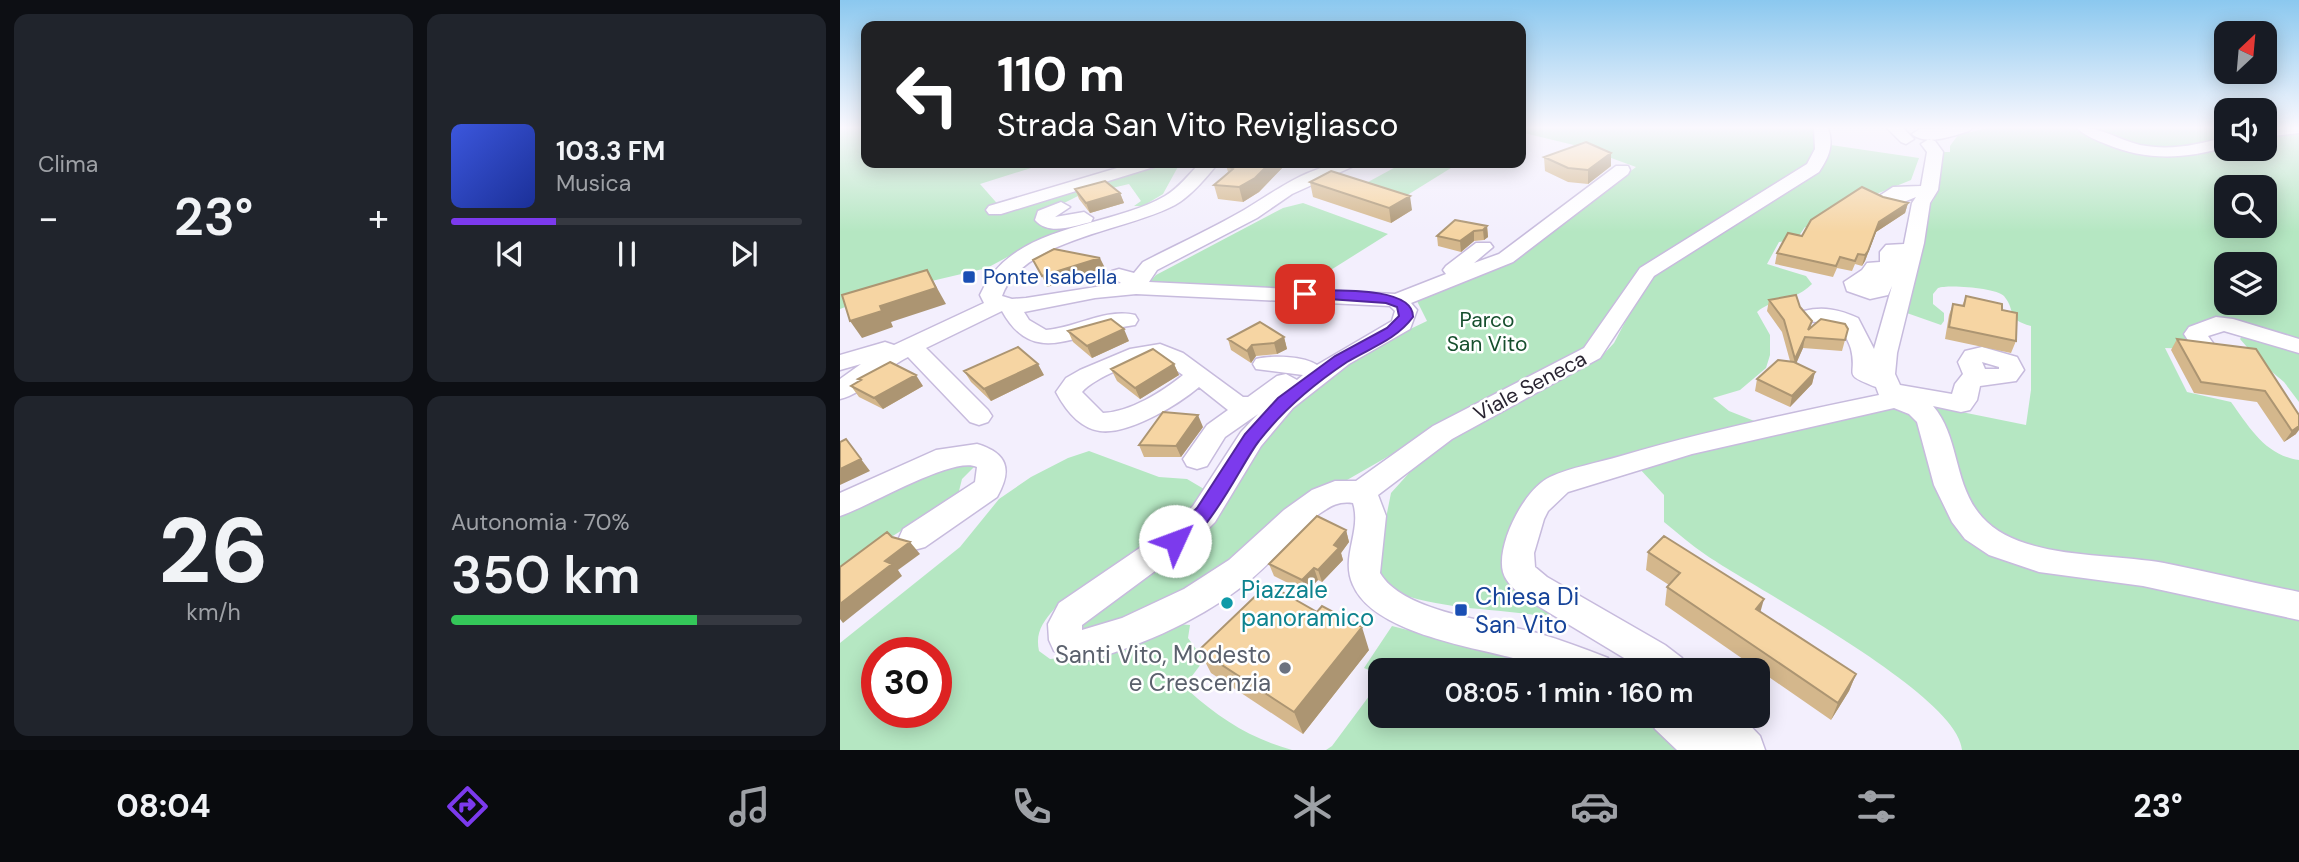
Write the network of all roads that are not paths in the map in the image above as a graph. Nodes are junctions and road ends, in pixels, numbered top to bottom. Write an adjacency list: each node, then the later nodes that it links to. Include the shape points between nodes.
1 (1818, 163): 39 (street, Viale Seneca, via 1647,272 1592,352 1428,442)
2 (1933, 163): 11 (street)
3 (1084, 168): 9 (street)
4 (1135, 168): 14 (street)
5 (1185, 168): 15 (street, via 1165,197)
6 (1205, 168): 15 (street, via 1179,195)
7 (1337, 168): 19 (street, via 1286,190 1251,214 1150,266)
8 (1356, 168): 19 (street)
9 (1077, 170)
10 (1622, 170): 21 (street, via 1506,258)
11 (1929, 190): 12 (street, via 1914,191 1894,201 1885,198); 17 (street, via 1921,203)
12 (1899, 191)
13 (1061, 207): 15 (street, via 1044,220 1066,223 1122,208)
14 (995, 210)
15 (1149, 210): 22 (street, via 1046,245 1011,266 1000,276)
16 (1483, 247): 21 (street, via 1452,271)
17 (1911, 251): 18 (street, via 1891,252 1880,290 1864,292 1854,287 1854,282); 34 (street, via 1885,353)
18 (1874, 267)
19 (1138, 284): 20 (street, via 1108,274); 21 (street); 22 (street)
20 (1048, 289)
21 (1393, 300): 28 (street, via 1406,310 1402,324)
22 (1000, 301): 24 (street, via 1042,339 1105,321); 26 (street); 29 (street, via 903,343)
23 (1812, 316): 34 (street, via 1834,316 1850,323 1863,350 1863,373)
24 (1127, 320)
25 (2201, 343): 27 (street, via 2197,332 2225,324)
26 (911, 346): 35 (street, via 871,366); 37 (street)
27 (2299, 346)
28 (1341, 359): 31 (street); 39 (street, via 1269,417 1204,514 1186,532 1071,613 1065,624 1066,640 1078,647 1097,644 1202,595 1248,564 1313,503 1335,492)
29 (840, 363)
30 (1265, 364): 31 (street)
31 (1307, 368): 36 (street)
32 (1196, 374): 36 (street)
33 (1976, 377): 34 (street, via 1963,389 1961,404)
34 (1888, 389): 42 (street, via 1930,421 1955,500 1978,532 2003,549); 44 (street, via 1558,485 1538,503 1518,554 1519,572 1535,587)
35 (840, 391)
36 (1243, 405): 38 (street, via 1216,431)
37 (979, 416)
38 (1198, 458)
39 (1362, 493): 43 (street, via 1373,517 1363,566 1375,593 1416,617)
40 (840, 505): 41 (street, via 946,457 977,454 990,462 987,489)
41 (914, 538)
42 (2299, 606)
43 (1562, 658)
44 (1655, 658)
45 (1681, 728): 47 (street)
46 (1727, 728): 48 (street)
47 (1705, 750)
48 (1746, 750)

